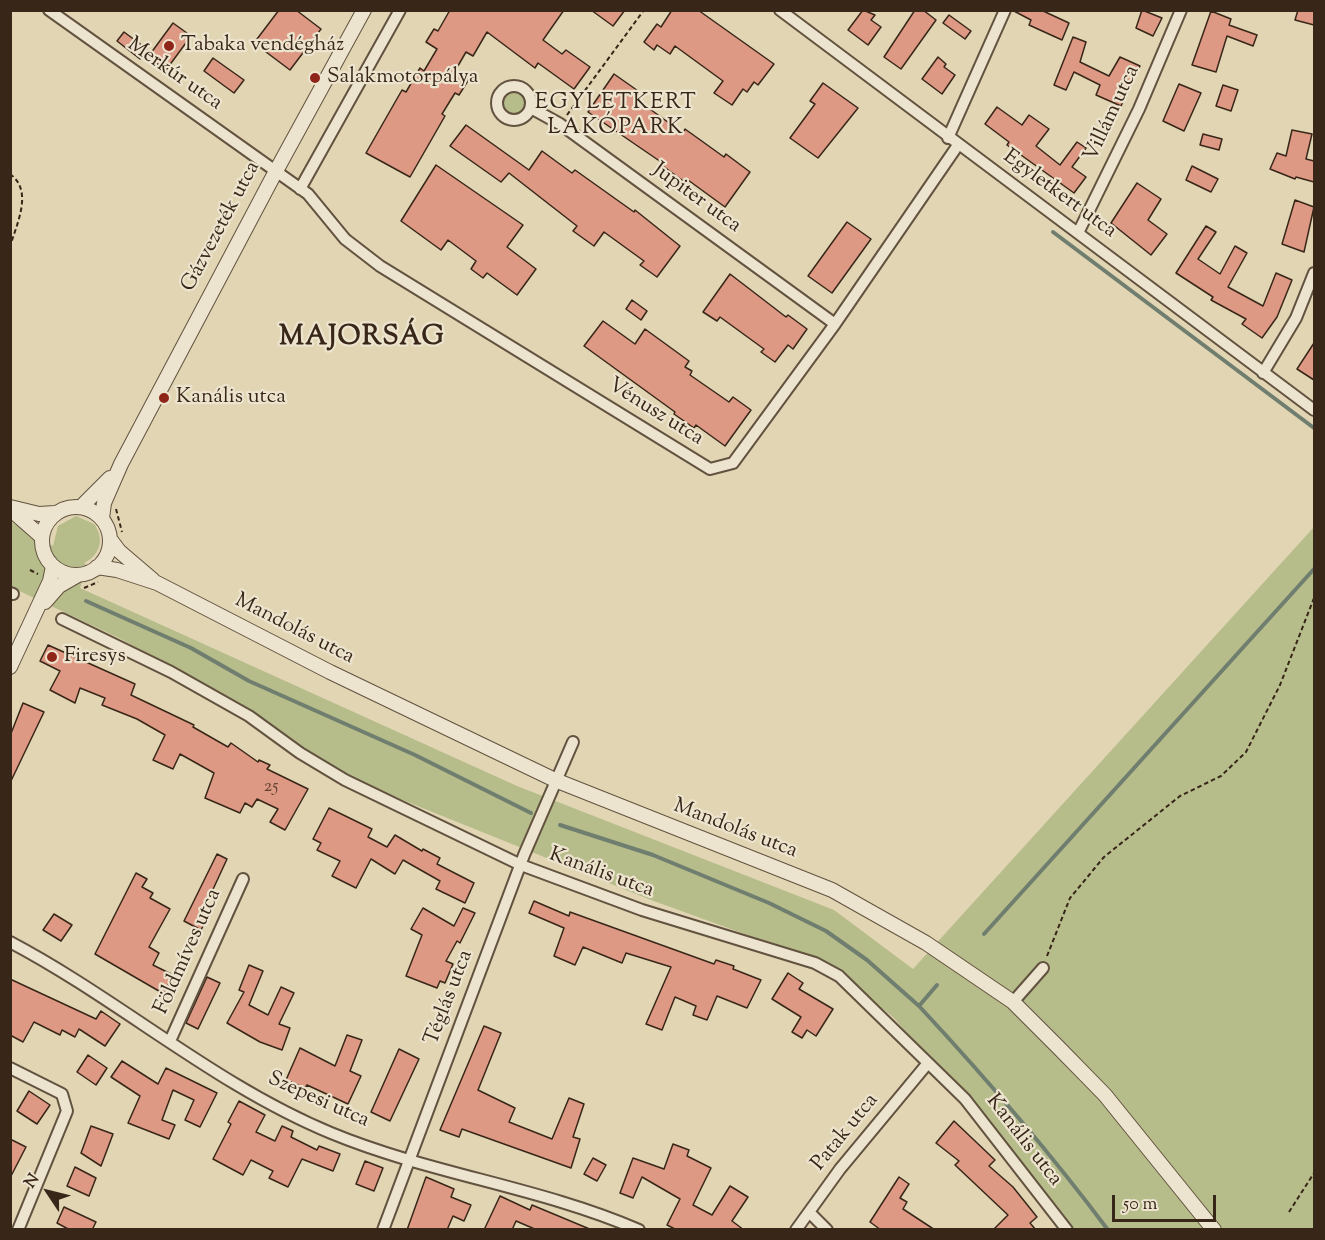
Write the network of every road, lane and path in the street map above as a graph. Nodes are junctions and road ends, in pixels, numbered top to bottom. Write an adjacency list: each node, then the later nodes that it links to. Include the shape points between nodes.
1 (49, 10): 12 (street, Merkúr utca)
2 (364, 10): 12 (street, Gázvezeték utca)
3 (400, 10): 14 (street)
4 (644, 10): 9 (path)
5 (780, 10): 10 (street, Egyletkert utca)
6 (1005, 10): 10 (street)
7 (1181, 10): 15 (street, Villám utca, via 1139,109)
8 (531, 108): 9 (street, Jupiter utca)
9 (560, 124): 18 (street, Jupiter utca)
10 (948, 138): 11 (street, Egyletkert utca)
11 (958, 145): 15 (street, Egyletkert utca); 18 (street, Vénusz utca)
12 (276, 171): 14 (street, Vénusz utca); 21 (street, Gázvezeték utca)
13 (10, 174): 16 (path, via 20,183 23,199)
14 (300, 189): 18 (street, Vénusz utca, via 345,240 380,266 710,469 733,463)
15 (1078, 233): 19 (street, Egyletkert utca)
16 (10, 247)
17 (1314, 273): 19 (street, via 1296,318)
18 (835, 324)
19 (1263, 373): 20 (street, Egyletkert utca)
20 (1314, 410)
21 (121, 465): 22 (street, Gázvezeték utca); 25 (street, Gázvezeték utca, via 104,503)
22 (81, 507): 24 (street); 25 (street)
23 (10, 508): 24 (street); 26 (street)
24 (55, 513): 26 (street)
25 (102, 518): 27 (street)
26 (42, 537): 28 (street, via 46,558)
27 (110, 539): 29 (street, via 107,554); 31 (street, Mandolás utca)
28 (53, 566): 30 (street); 34 (street, via 50,581)
29 (97, 567): 30 (street); 31 (street, Mandolás utca)
30 (78, 575): 34 (street, via 59,586)
31 (157, 584): 37 (street, Mandolás utca)
32 (1314, 598): 41 (path, via 1280,685 1246,752 1221,776 1180,796 1104,856 1070,898)
33 (62, 619): 38 (street, Kanális utca, via 171,672 249,716 345,780)
34 (30, 620): 35 (street)
35 (10, 667)
36 (573, 742): 37 (street, Téglás utca)
37 (555, 780): 38 (street, Téglás utca); 42 (street, Mandolás utca, via 832,890 926,944)
38 (521, 865): 44 (street, Kanális utca, via 642,910 815,963 839,976); 46 (street, Téglás utca)
39 (243, 879): 43 (street, Földmíves utca)
40 (10, 942): 43 (street, Szepesi utca, via 57,966)
41 (1043, 968): 42 (street)
42 (1013, 1002): 56 (street, Mandolás utca, via 1105,1095)
43 (170, 1041): 46 (street, Szepesi utca, via 268,1102 331,1133)
44 (928, 1063): 48 (street, Patak utca); 55 (street, Kanális utca, via 965,1099)
45 (10, 1068): 50 (street, via 62,1094 67,1111)
46 (410, 1159): 51 (street, Téglás utca); 52 (street, Szepesi utca, via 604,1215)
47 (1314, 1173): 49 (path)
48 (809, 1212): 53 (street, Patak utca); 54 (street)
49 (1289, 1212)
50 (18, 1230)
51 (382, 1230)
52 (639, 1230)
53 (796, 1230)
54 (827, 1230)
55 (1067, 1230)
56 (1214, 1230)

